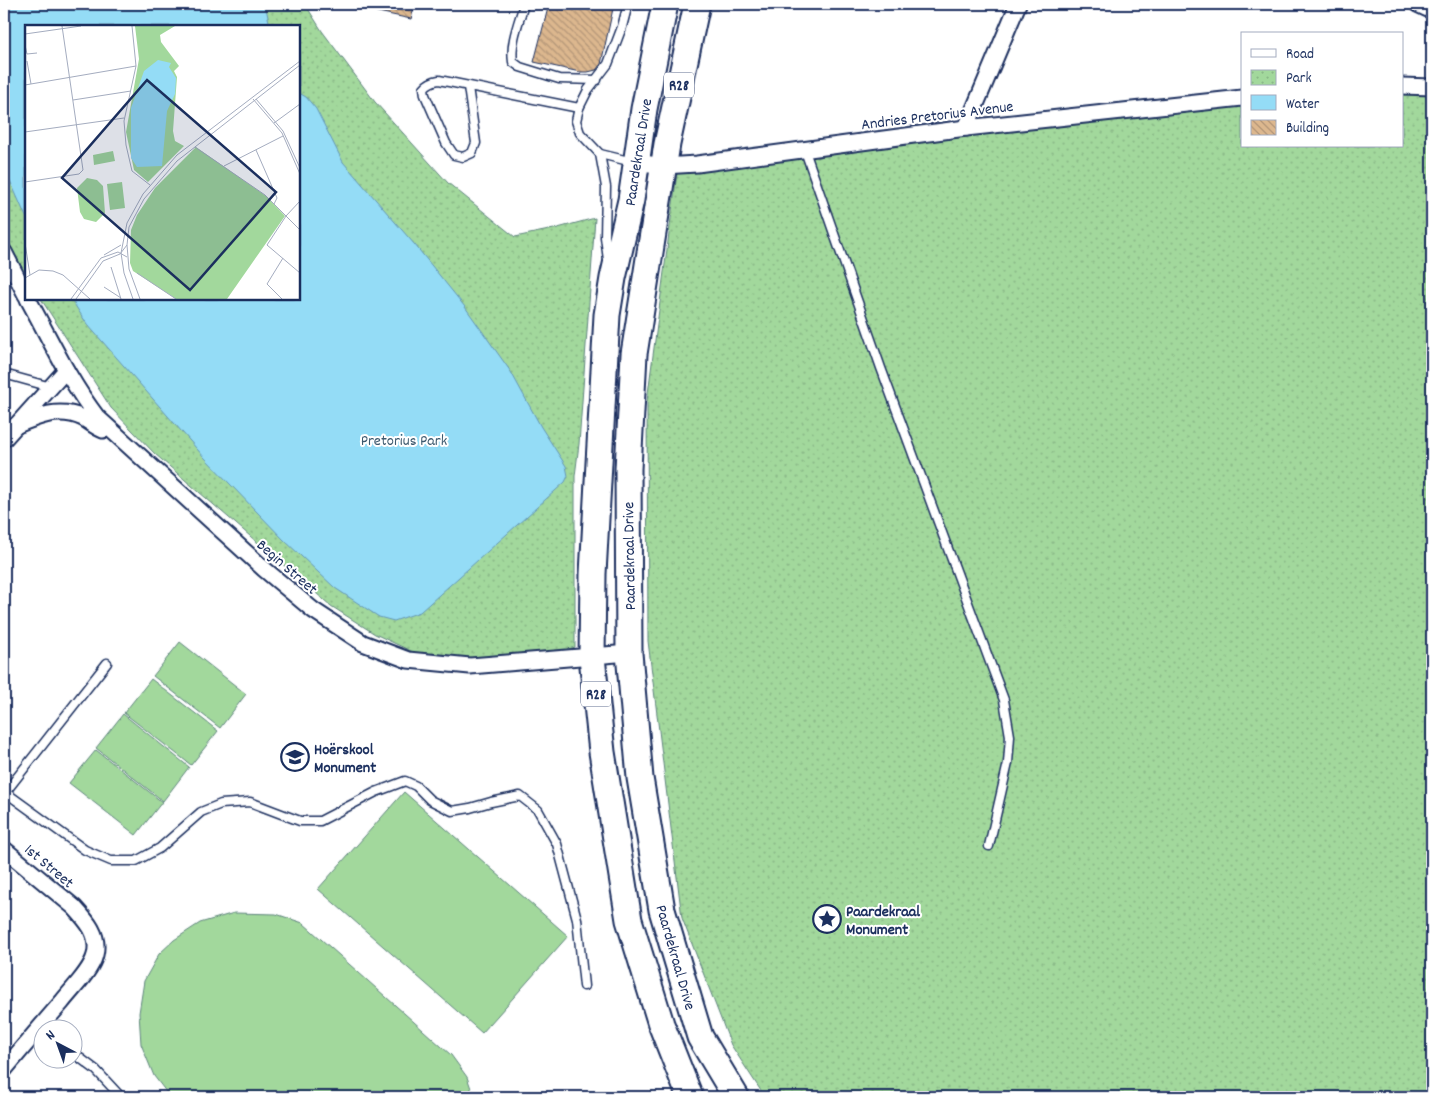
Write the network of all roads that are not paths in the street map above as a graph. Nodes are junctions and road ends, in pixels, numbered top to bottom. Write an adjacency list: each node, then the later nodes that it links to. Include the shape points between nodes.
1 (524, 4): 8 (lane, via 514,39 513,62 559,79)
2 (628, 4): 8 (lane, via 608,64)
3 (665, 4): 17 (main road, Paardekraal Drive / R28)
4 (697, 4): 18 (main road, Paardekraal Drive / R28)
5 (1018, 4): 14 (street)
6 (1417, 4): 7 (street)
7 (1432, 11)
8 (597, 80): 13 (lane)
9 (1404, 86): 11 (street)
10 (468, 87): 10 (lane, via 439,80 424,88 446,142 458,157 472,153 476,143); 13 (lane)
11 (1432, 87)
12 (1241, 98): 14 (street, Andries Pretorius Avenue)
13 (579, 108): 16 (lane, via 576,121 580,133)
14 (966, 128): 15 (street, Andries Pretorius Avenue)
15 (804, 148): 18 (street, Andries Pretorius Avenue); 33 (lane, via 881,368 1004,700 1010,736 1008,763)
16 (600, 154): 17 (lane); 20 (lane, via 606,187 607,258)
17 (637, 162): 18 (street, Andries Pretorius Avenue); 20 (main road, Paardekraal Drive / R28)
18 (663, 166): 29 (main road, Paardekraal Drive / R28, via 634,354 628,468)
19 (4, 252): 21 (street)
20 (613, 278): 30 (main road, Paardekraal Drive / R28, via 607,315 598,459)
21 (25, 293)
22 (29, 300): 23 (street, Begin Street)
23 (66, 370): 25 (street); 27 (street, Begin Street, via 98,417)
24 (4, 374): 25 (lane)
25 (51, 387): 26 (street)
26 (15, 426): 27 (street, via 38,416 64,413); 28 (street)
27 (117, 433): 30 (street, Begin Street, via 271,575 313,610 363,643 408,660 470,666)
28 (4, 439)
29 (629, 653): 30 (street, Begin Street); 42 (main road, Paardekraal Drive / R28, via 640,778 662,910 700,1037)
30 (592, 657): 41 (main road, Paardekraal Drive / R28, via 602,752 629,920 661,1024)
31 (107, 663): 32 (lane)
32 (4, 793): 35 (lane, via 85,850 111,861 136,861 160,848 201,812 221,804 250,802 300,821 320,821 405,781 416,786 430,800 452,810 520,796 538,810 557,844 577,919)
33 (989, 846)
34 (4, 849): 36 (street, 1st Street, via 74,908 91,926 95,938 95,955 84,975)
35 (584, 986)
36 (50, 1018)
37 (32, 1040): 39 (street, 1st Street)
38 (82, 1060): 40 (lane)
39 (4, 1070)
40 (121, 1097)
41 (690, 1097)
42 (736, 1097)

